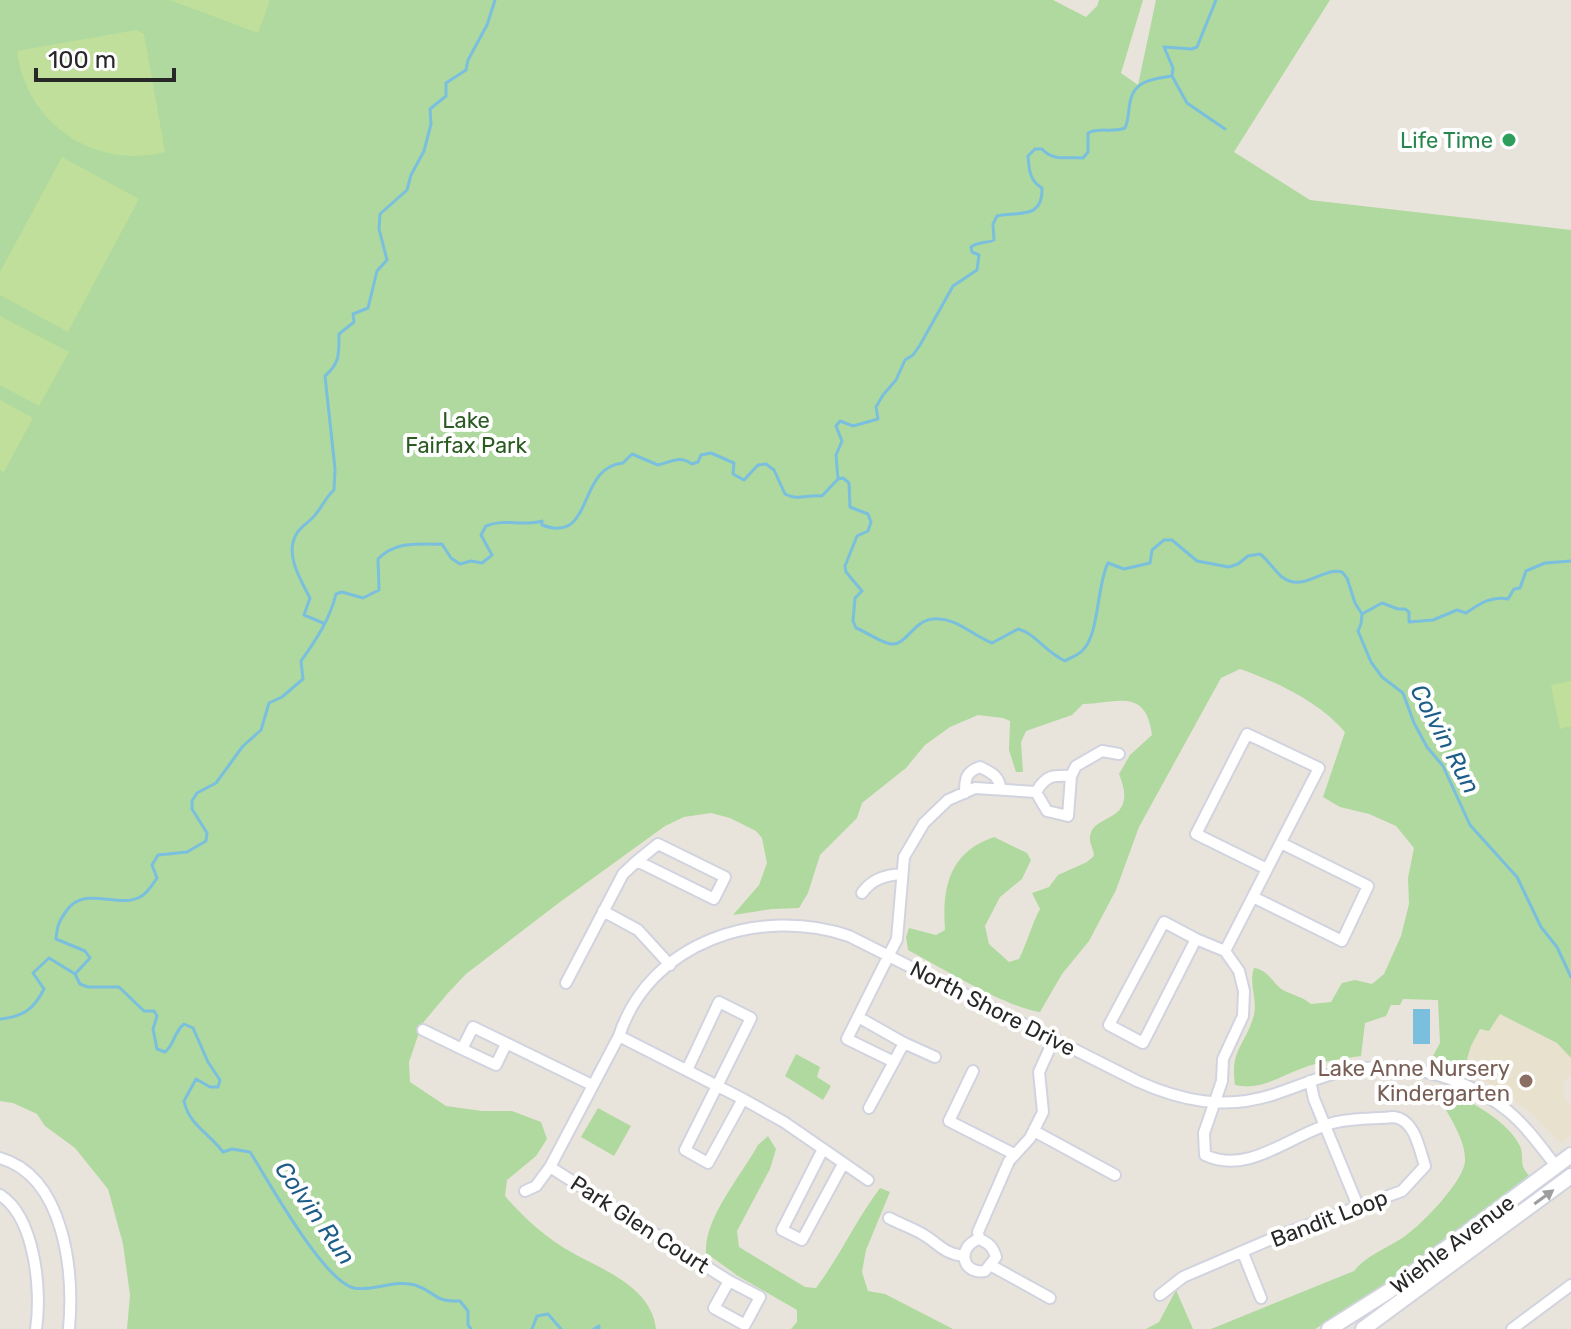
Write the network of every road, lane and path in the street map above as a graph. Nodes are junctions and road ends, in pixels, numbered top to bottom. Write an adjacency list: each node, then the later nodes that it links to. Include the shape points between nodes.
1 (1119, 754): 2 (street, via 1102,751 1076,766)
2 (1071, 776): 4 (street, via 1052,775); 4 (street, via 1068,816 1047,811)
3 (1000, 789): 4 (street); 5 (street); 5 (street, via 994,774 980,767 970,770)
4 (1036, 792)
5 (965, 793): 9 (street, via 948,800 924,823 904,857)
6 (1281, 843): 8 (street); 8 (street, via 1319,768 1247,734 1196,834); 11 (street, via 1368,886 1342,941)
7 (637, 861): 7 (street, via 714,899 725,877 658,844); 12 (street, via 623,874)
8 (1267, 869): 11 (street)
9 (902, 874): 10 (street, via 879,878); 15 (street, via 900,924)
10 (862, 893)
11 (1253, 897): 14 (street)
12 (603, 911): 16 (street, via 638,930); 17 (street)
13 (1196, 939): 13 (street, via 1143,1043 1109,1025 1164,922); 14 (street)
14 (1225, 951): 33 (street, via 1239,971 1243,1016 1223,1059)
15 (887, 955): 16 (street, North Shore Drive, via 831,930 773,924 714,938); 18 (street); 21 (street, North Shore Drive)
16 (670, 965): 20 (street, North Shore Drive, via 636,1002)
17 (566, 983)
18 (858, 1017): 22 (street); 26 (street, via 847,1039)
19 (423, 1030): 24 (street)
20 (619, 1036): 27 (street); 30 (street, North Shore Drive)
21 (1054, 1039): 33 (street, North Shore Drive, via 1162,1092); 36 (street, via 1039,1072 1043,1112)
22 (904, 1043): 25 (street); 26 (street)
23 (506, 1044): 24 (street, via 496,1065); 24 (street, via 473,1027); 30 (street)
24 (462, 1049)
25 (935, 1057)
26 (894, 1062): 34 (street)
27 (687, 1070): 31 (street); 31 (street, via 719,1002 751,1018)
28 (973, 1071): 38 (street, via 949,1121)
29 (1310, 1081): 33 (street, North Shore Drive, via 1259,1099); 35 (street); 42 (street, North Shore Drive, via 1377,1067 1446,1078 1507,1111)
30 (592, 1085): 43 (street, North Shore Drive)
31 (719, 1087): 32 (street); 32 (street, via 685,1150 708,1163)
32 (743, 1099): 37 (street)
33 (1215, 1103): 35 (street, Bandit Loop, via 1203,1141 1205,1155 1217,1161 1251,1158)
34 (869, 1108)
35 (1325, 1126): 49 (street); 49 (street, Bandit Loop, via 1394,1117 1409,1124 1425,1166 1402,1191)
36 (1034, 1131): 38 (street); 44 (street)
37 (822, 1151): 41 (street); 41 (street, via 782,1230 802,1240)
38 (1014, 1154): 51 (street)
39 (1571, 1155): 42 (main road, Wiehle Avenue)
40 (0, 1158): 61 (street, via 30,1175 55,1208 72,1300)
41 (843, 1164): 46 (street)
42 (1556, 1166): 62 (main road, Wiehle Avenue)
43 (550, 1167): 47 (street, North Shore Drive, via 536,1186); 55 (street, Park Glen Court)
44 (1115, 1175)
45 (1571, 1176): 63 (main road, Wiehle Avenue, one-way to 45)
46 (868, 1180)
47 (525, 1191)
48 (0, 1195): 60 (street, via 27,1232 38,1286)
49 (1358, 1206): 52 (street, Bandit Loop)
50 (889, 1218): 53 (street)
51 (979, 1239): 53 (street); 54 (street, via 993,1249)
52 (1243, 1253): 57 (street, Bandit Loop, via 1183,1277); 59 (street)
53 (963, 1256): 54 (street, via 969,1269 977,1272)
54 (992, 1266): 58 (street)
55 (729, 1281): 55 (street, Park Glen Court, via 760,1297 745,1325 714,1308)
56 (1571, 1285): 64 (street)
57 (1160, 1295)
58 (1050, 1298)
59 (1261, 1298)
60 (36, 1329)
61 (69, 1329)
62 (1329, 1329)
63 (1363, 1329)
64 (1512, 1329)

